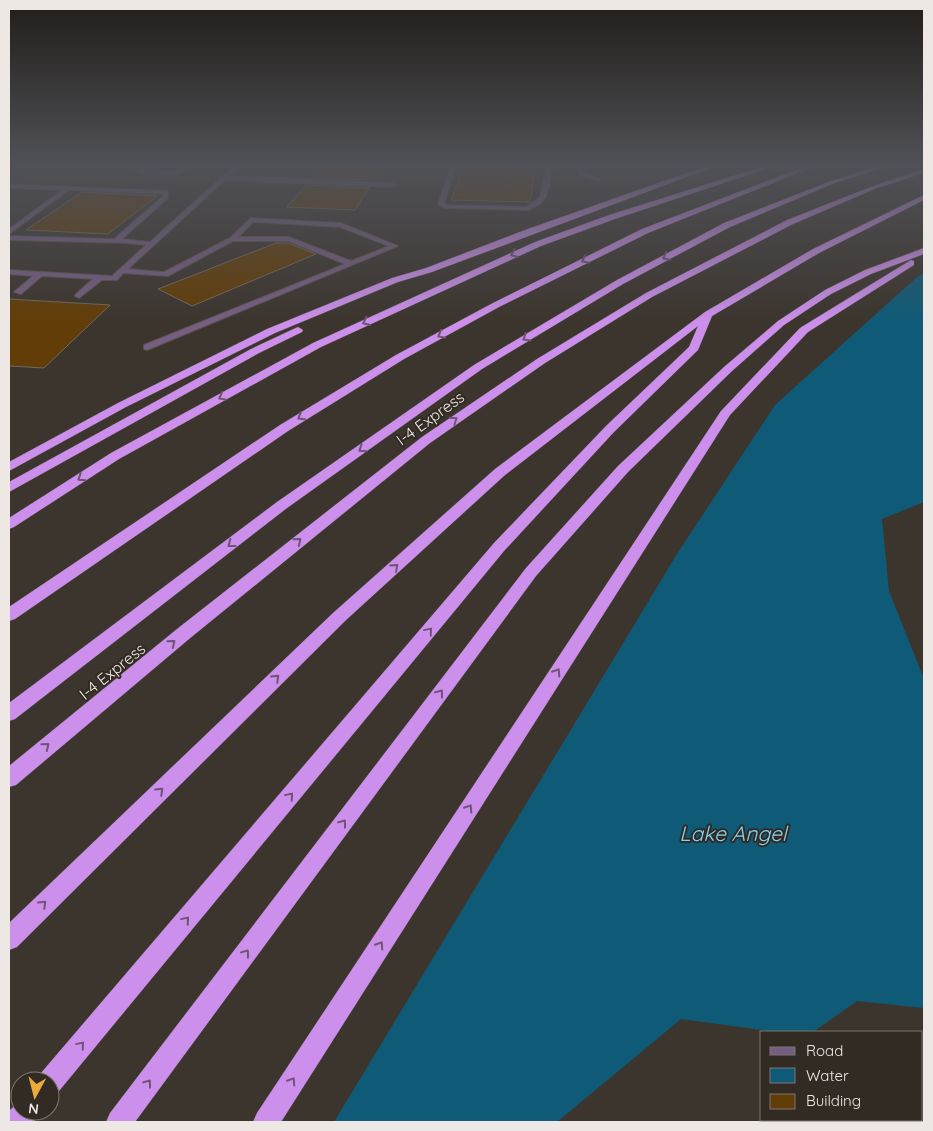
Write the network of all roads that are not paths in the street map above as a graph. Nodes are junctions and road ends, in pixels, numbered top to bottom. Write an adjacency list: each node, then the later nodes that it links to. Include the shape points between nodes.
1 (28, 218): 10 (street)
2 (142, 218): 13 (street)
3 (180, 218): 14 (street)
4 (570, 218): 18 (highway)
5 (610, 218): 29 (highway, one-way to 29, via 538,244 456,280 318,346 115,456)
6 (679, 218): 30 (highway, one-way to 30, via 645,231 496,305 408,353 276,433)
7 (745, 218): 31 (highway, I-4 Express, one-way to 31, via 620,282 478,367 282,505)
8 (800, 218): 32 (highway, I-4 Express, one-way to 8, via 426,440 542,361 649,295)
9 (883, 218): 25 (highway, via 816,250)
10 (9, 232)
11 (9, 238): 13 (street)
12 (232, 239): 17 (street, via 289,239); 17 (street, via 252,220 341,225 395,246); 19 (street, via 165,274)
13 (115, 241): 14 (street)
14 (151, 244): 19 (street)
15 (924, 251): 35 (highway, one-way to 15, via 531,572 610,484 699,396 781,323 828,292 868,272)
16 (924, 255): 36 (highway, one-way to 16, via 725,413 804,330)
17 (352, 264): 26 (street)
18 (429, 270): 27 (highway, via 395,280 271,331 122,405); 28 (highway, via 255,351)
19 (121, 271): 22 (street, via 114,278)
20 (9, 272): 21 (street)
21 (40, 274): 22 (street); 23 (street)
22 (100, 277): 24 (street)
23 (18, 292)
24 (79, 296)
25 (708, 314): 33 (highway, one-way to 25, via 339,618 500,472); 34 (highway, one-way to 25, via 499,547 610,429 694,348)
26 (147, 347)
27 (9, 467)
28 (9, 488)
29 (9, 524)
30 (9, 615)
31 (9, 713)
32 (9, 778)
33 (9, 939)
34 (59, 1071)
35 (119, 1122)
36 (266, 1122)

